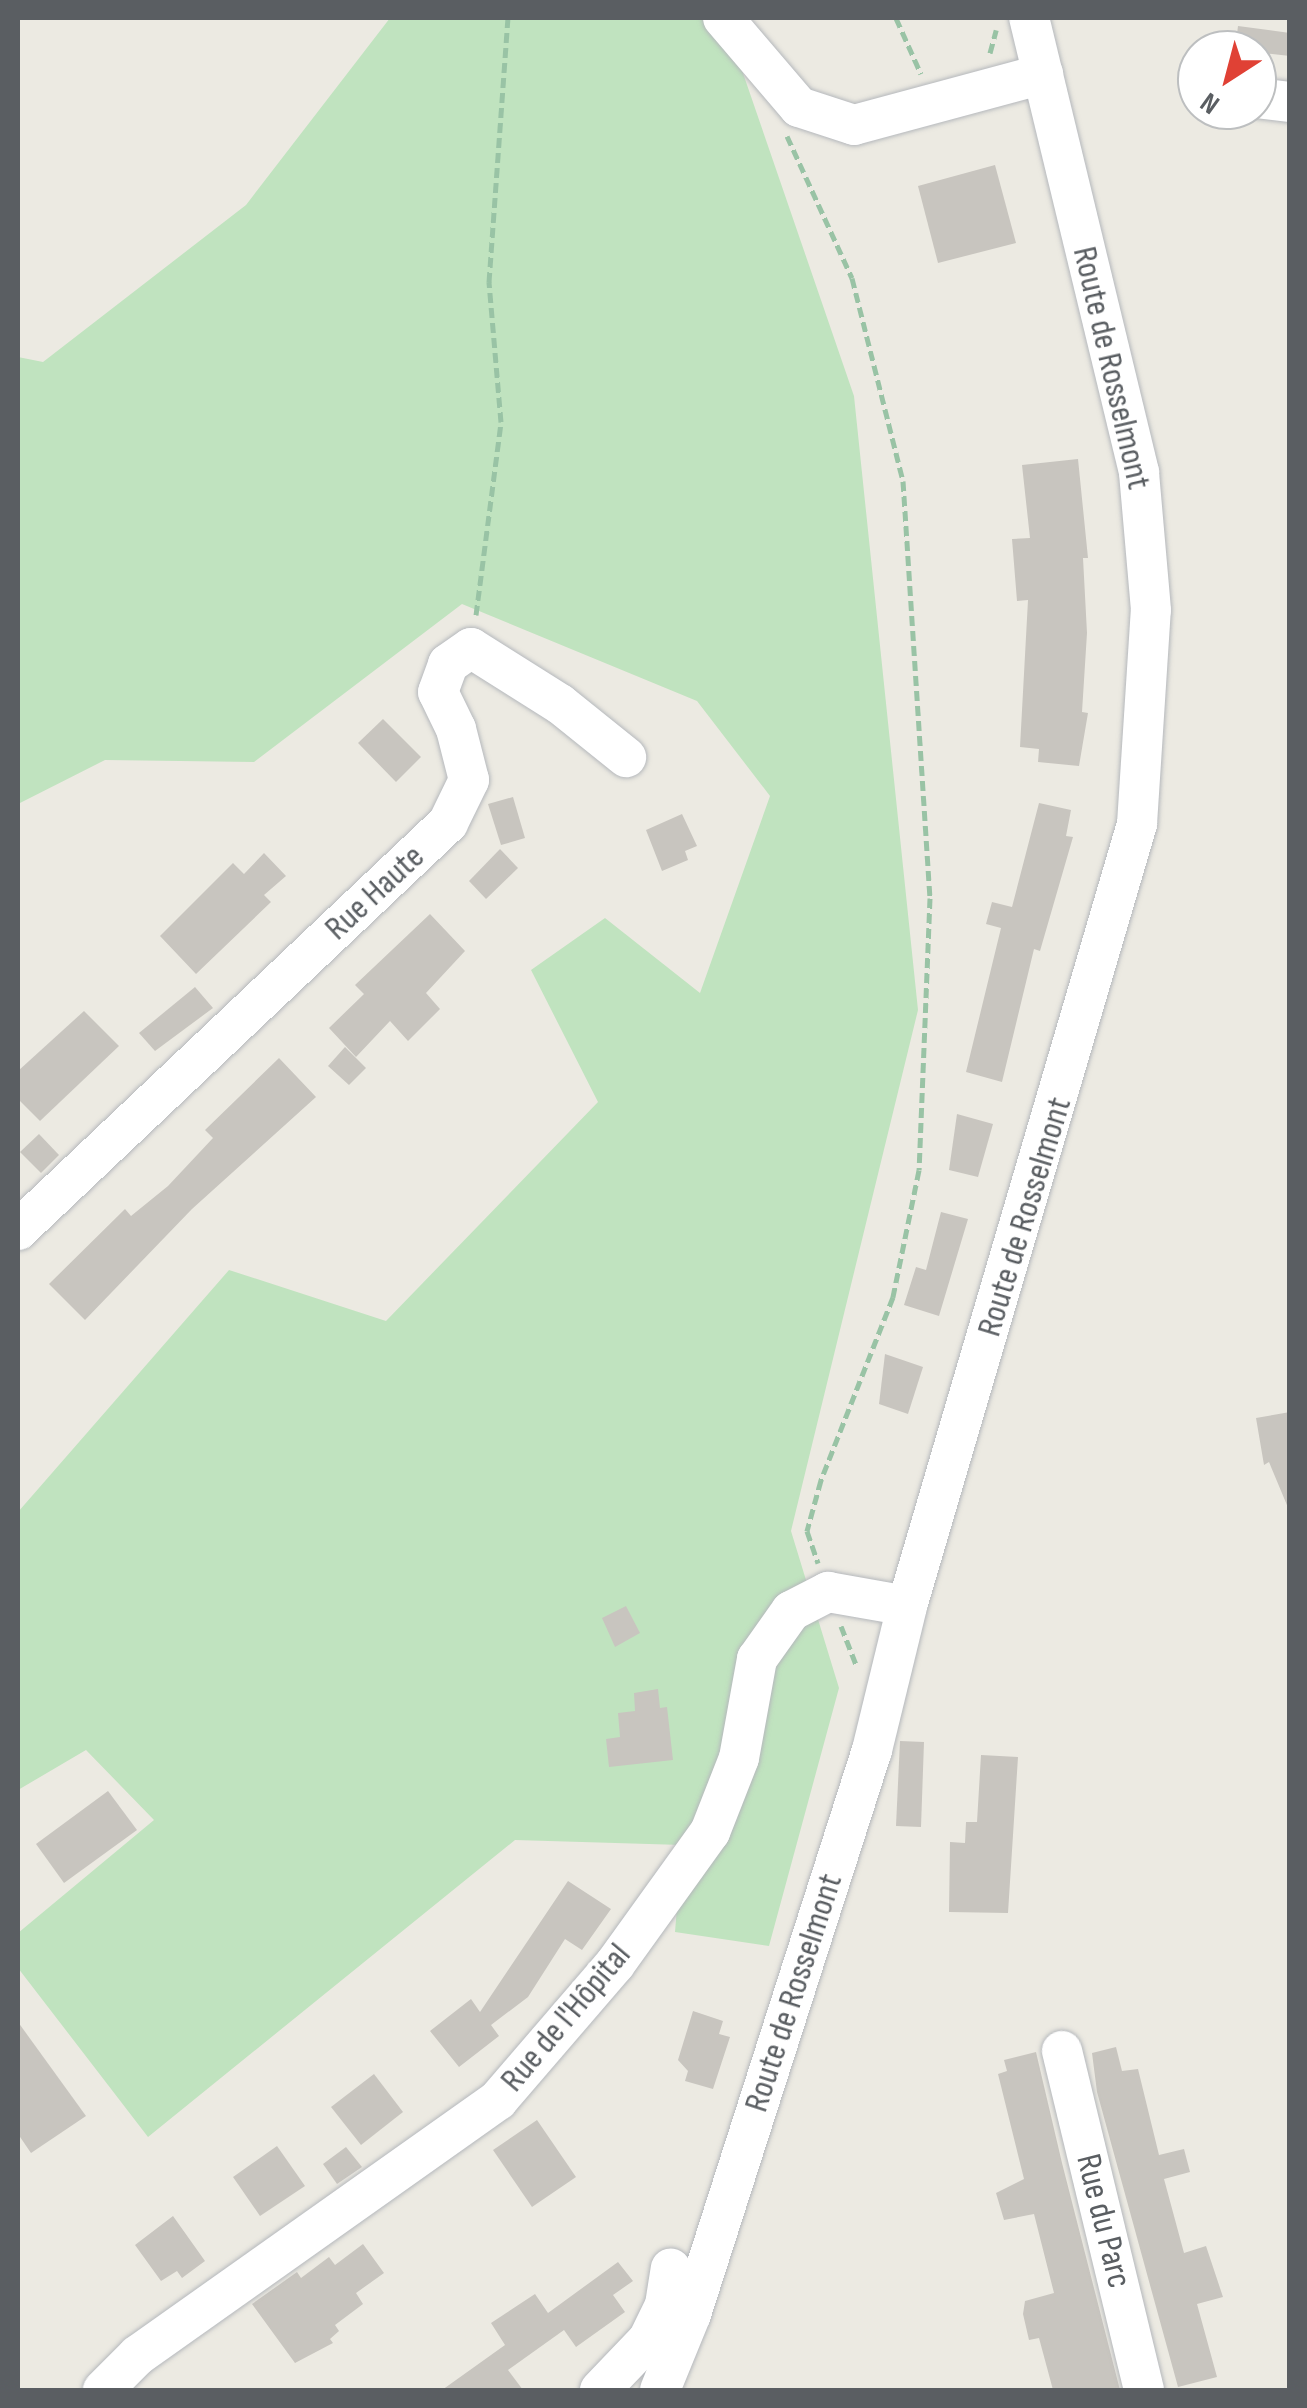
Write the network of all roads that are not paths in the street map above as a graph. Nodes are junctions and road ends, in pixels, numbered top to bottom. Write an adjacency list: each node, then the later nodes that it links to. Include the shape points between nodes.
1 (723, 18): 3 (street, via 799,107 854,125)
2 (1030, 18): 3 (street, Route de Rosselmont)
3 (1043, 74): 6 (street, Route de Rosselmont, via 1139,472 1151,610 1146,738 1137,824 1109,937)
4 (626, 757): 5 (street, Rue Haute, via 560,704 472,648 448,664 438,692 469,780 448,823)
5 (18, 1230)
6 (908, 1606): 9 (street, Rue de l'Hôpital, via 828,1592 792,1611 758,1659 738,1758 710,1832 615,1964 498,2100 138,2354); 11 (street, Route de Rosselmont, via 861,1784 691,2314)
7 (1062, 2051): 12 (street, Rue du Parc)
8 (671, 2268): 10 (street, via 665,2305 648,2340)
9 (103, 2390)
10 (600, 2390)
11 (660, 2390)
12 (1144, 2390)

